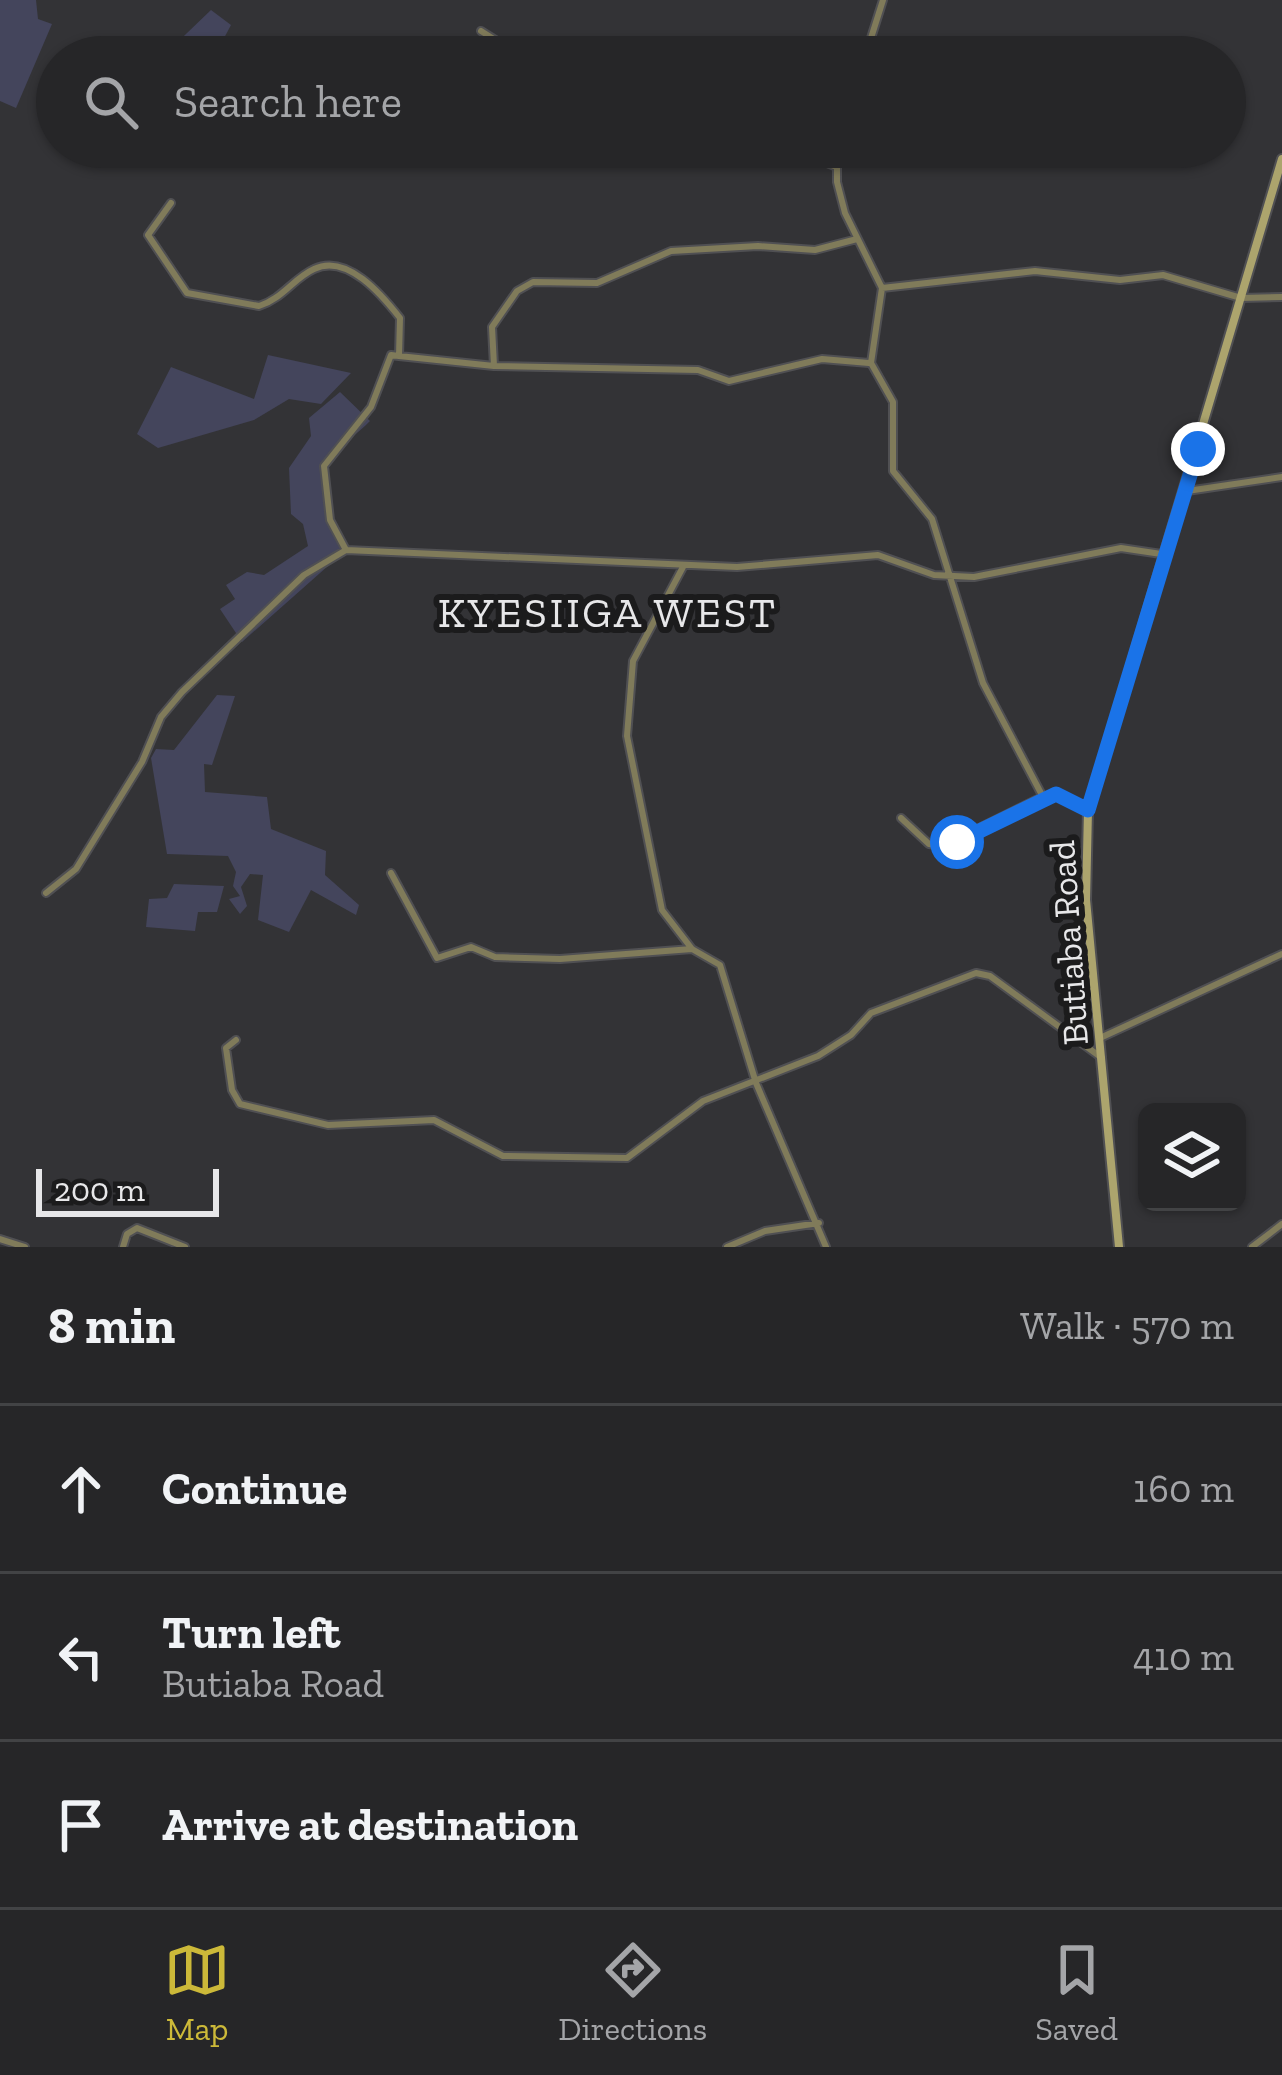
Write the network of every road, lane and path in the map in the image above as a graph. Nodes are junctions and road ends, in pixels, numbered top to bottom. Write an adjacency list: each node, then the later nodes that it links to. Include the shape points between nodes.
1 (883, 0): 4 (street)
2 (481, 31): 3 (street)
3 (489, 36)
4 (872, 36)
5 (1282, 159): 11 (main road, Butiaba Road)
6 (836, 168): 8 (street)
7 (171, 203): 12 (street, via 148,236 185,291 260,306 319,266 340,268 400,317)
8 (857, 239): 9 (street); 14 (street, via 815,250 671,251 611,280 533,282 492,327)
9 (882, 288): 11 (street, via 1035,271 1120,280 1171,275); 13 (street)
10 (1282, 297): 11 (street)
11 (1241, 298): 16 (main road, Butiaba Road)
12 (399, 356): 14 (street); 17 (street, via 391,355 371,407 323,466 330,520)
13 (871, 363): 14 (street, via 822,359 729,381 698,370); 20 (street, via 893,402 893,471 928,512)
14 (494, 366)
15 (1282, 477): 16 (street)
16 (1187, 491): 18 (main road, Butiaba Road)
17 (346, 550): 19 (street); 25 (street, via 304,575 182,692 76,869)
18 (1168, 555): 20 (street, via 1121,548); 22 (main road, Butiaba Road)
19 (686, 565): 20 (street, via 783,567 878,555); 26 (street, via 633,662 626,728 658,898)
20 (952, 577): 21 (street, via 983,683)
21 (1042, 797): 22 (street, via 1056,794); 23 (street, via 943,846 929,844)
22 (1088, 810): 28 (main road, Butiaba Road, via 1086,900)
23 (901, 818)
24 (391, 873): 26 (street, via 437,958 471,946 495,957 560,959)
25 (46, 893)
26 (692, 949): 31 (street, via 720,965)
27 (1282, 954): 28 (street)
28 (1100, 1038): 30 (main road, Butiaba Road)
29 (236, 1040): 31 (street, via 226,1048 240,1104 328,1125 434,1120 514,1157 631,1157 703,1101)
30 (1102, 1058): 31 (street, via 976,973 871,1013 845,1040); 40 (main road, Butiaba Road)
31 (756, 1083): 32 (street)
32 (819, 1223): 38 (street, via 764,1231); 39 (street)
33 (1282, 1224): 41 (street)
34 (0, 1239): 35 (street)
35 (25, 1247)
36 (123, 1247): 37 (street, via 137,1228)
37 (185, 1247)
38 (727, 1247)
39 (826, 1247)
40 (1119, 1247)
41 (1252, 1247)

